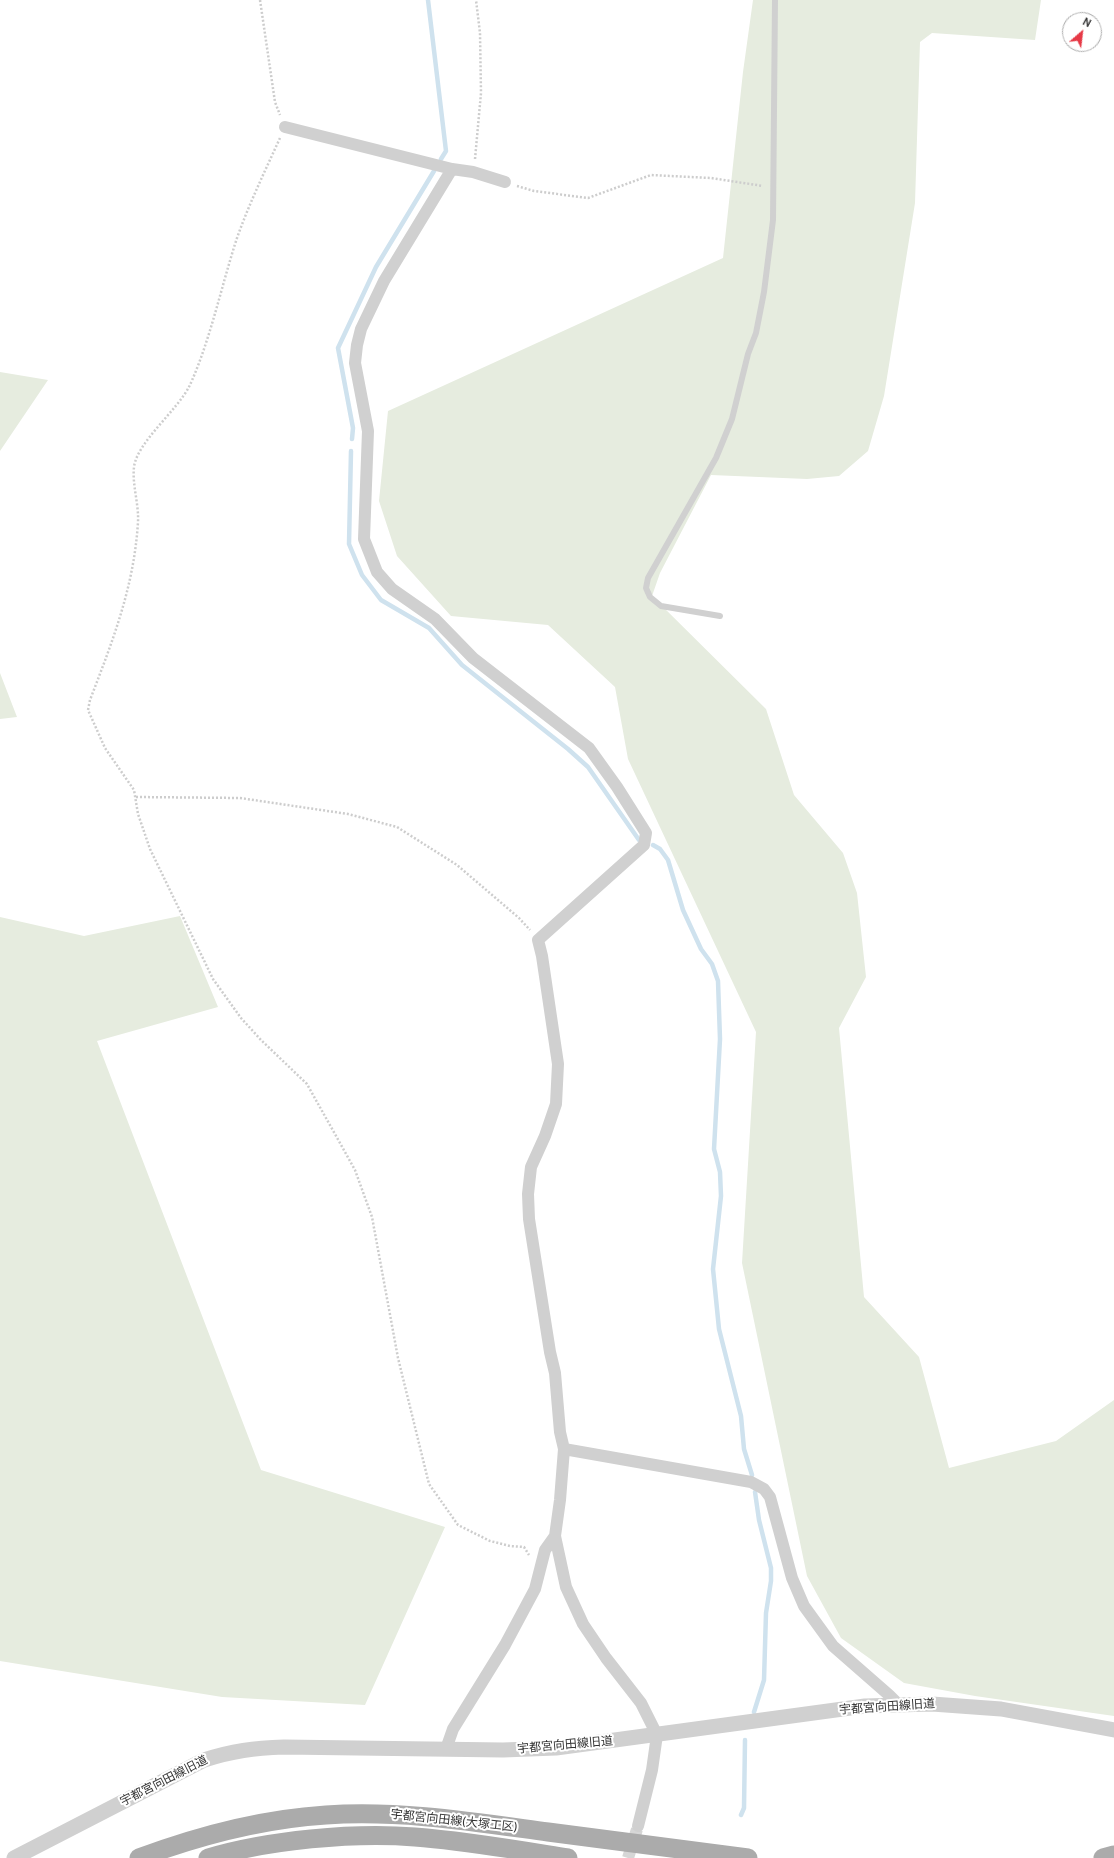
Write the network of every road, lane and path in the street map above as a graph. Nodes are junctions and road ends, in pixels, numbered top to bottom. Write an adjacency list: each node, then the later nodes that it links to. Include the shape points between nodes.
1 (260, 0): 4 (path, via 275,102)
2 (476, 0): 6 (path, via 480,33 481,93)
3 (775, 0): 8 (lane)
4 (285, 127): 5 (street); 10 (path, via 237,238 202,358 185,396 139,453 134,467 138,520 134,560 117,631 88,710 105,748 134,790)
5 (452, 169): 6 (street); 11 (street, via 384,281 361,329 357,345 355,363 368,431 364,539 377,572 392,589 435,619 473,658 589,748 646,833 644,845)
6 (473, 172): 7 (street)
7 (505, 182): 8 (path, via 534,191 588,198 652,175 711,178)
8 (774, 188): 9 (lane, via 773,220 764,292 756,333 732,418 716,458 648,578 646,588 650,597 661,606)
9 (720, 616)
10 (136, 797): 11 (path, via 240,798 348,814 397,827 457,865 519,918); 14 (path, via 138,814 150,849 213,979 241,1018 307,1084 355,1170 372,1217 398,1358 429,1484 458,1525 490,1541 524,1547)
11 (538, 940): 12 (street, via 558,1064 556,1104 546,1136 531,1167 528,1200)
12 (564, 1449): 13 (street); 15 (street, via 751,1482 764,1489 770,1497 792,1578 804,1606 833,1646)
13 (555, 1536): 14 (street, via 545,1550); 17 (street, via 566,1587 583,1624 641,1703)
14 (539, 1571): 18 (street, via 535,1589 505,1645 453,1729)
15 (898, 1704): 16 (street, 宇都宮向田線旧道, via 965,1705 1000,1709); 17 (street, 宇都宮向田線旧道, via 865,1706)
16 (1114, 1730)
17 (657, 1735): 18 (street, 宇都宮向田線旧道, via 556,1748); 19 (street, via 652,1770)
18 (446, 1749): 21 (street, 宇都宮向田線旧道, via 284,1747 227,1752 204,1760)
19 (638, 1826)
20 (1114, 1855): 26 (main road)
21 (14, 1858)
22 (139, 1858): 25 (main road, 宇都宮向田線(大塚工区), via 170,1846 276,1821 326,1815 397,1813)
23 (208, 1858): 24 (main road, 宇都宮向田線(大塚工区), via 276,1844 347,1836 414,1837)
24 (568, 1858)
25 (748, 1858)
26 (1103, 1858)

